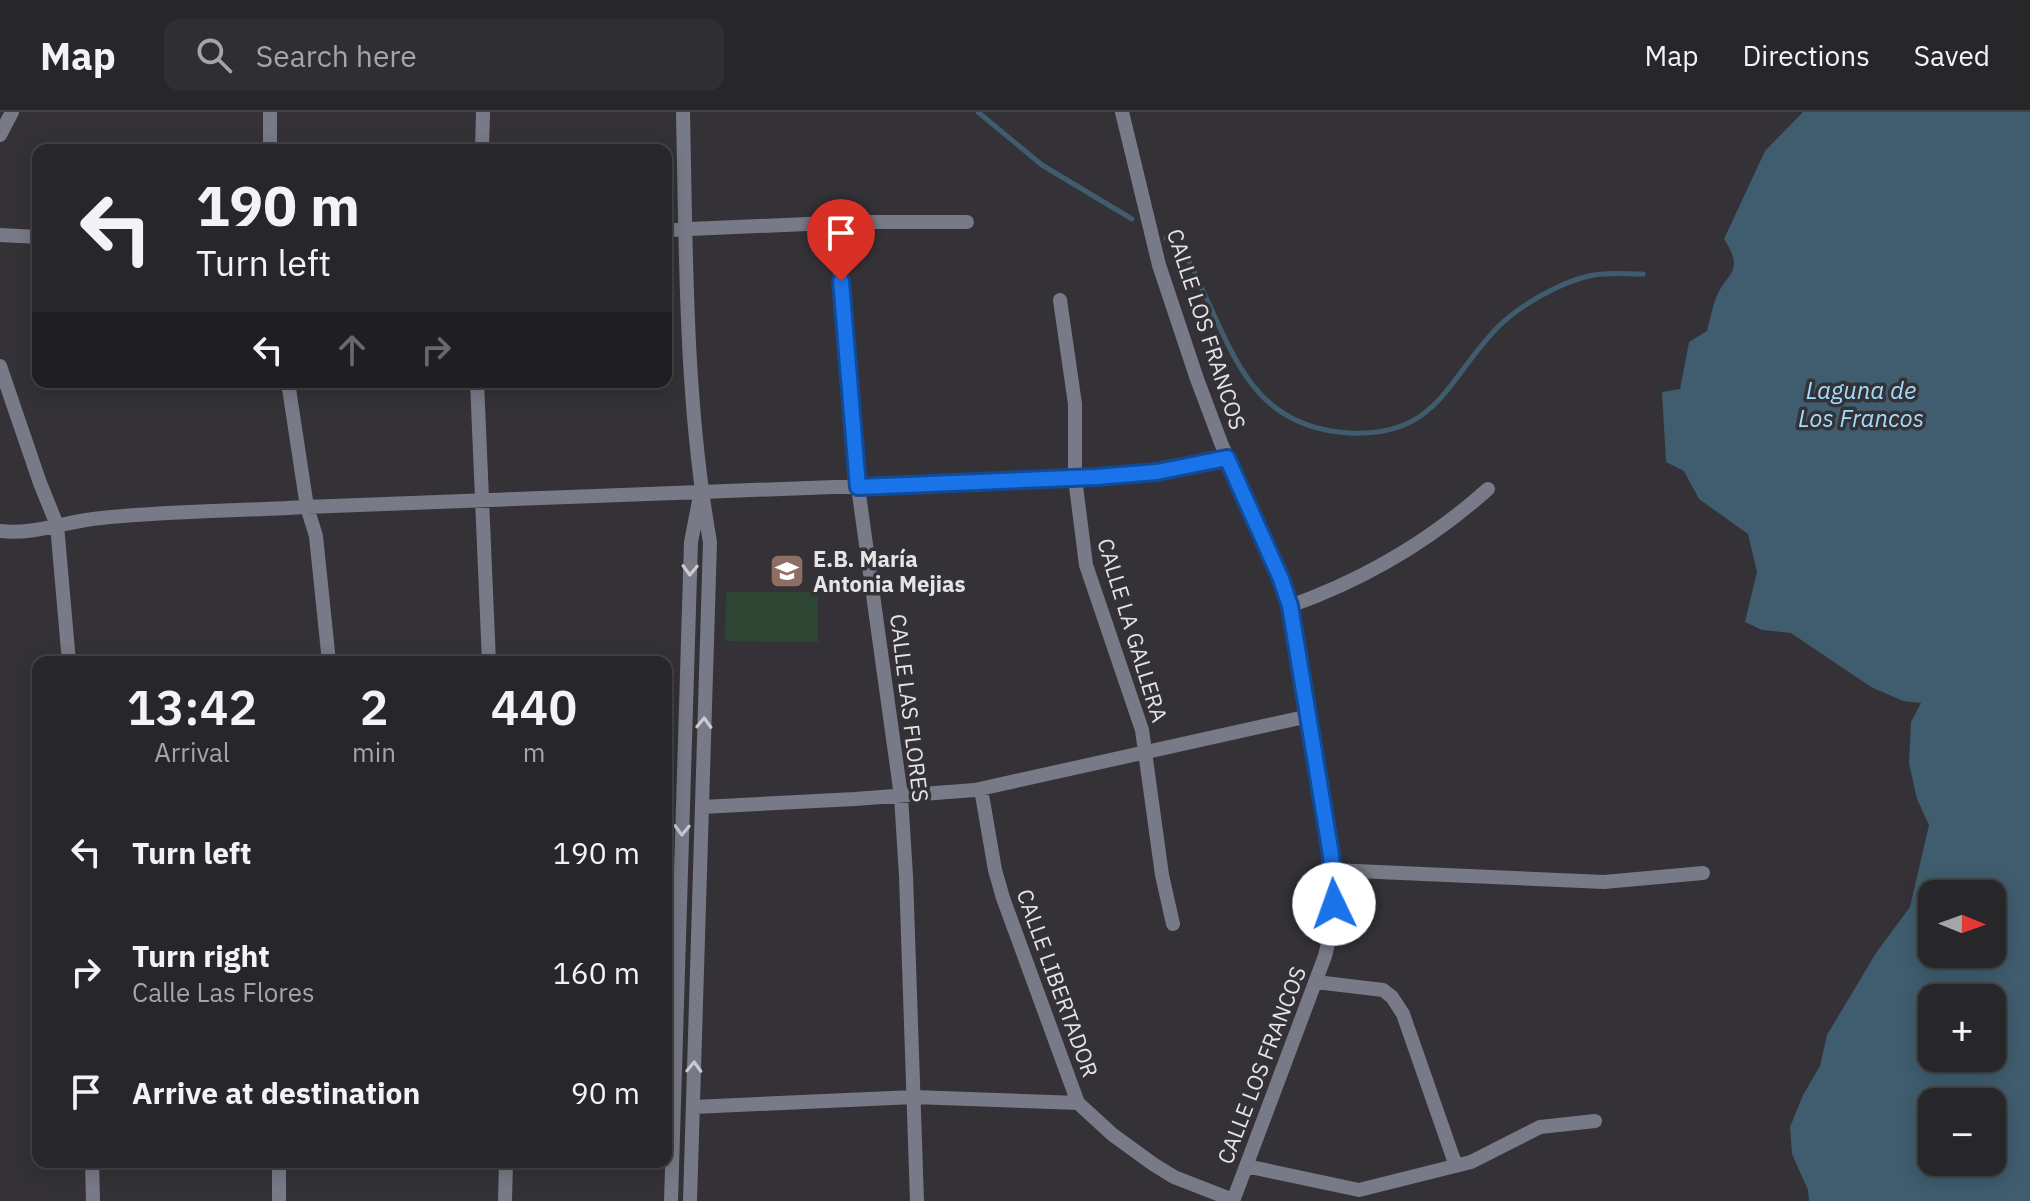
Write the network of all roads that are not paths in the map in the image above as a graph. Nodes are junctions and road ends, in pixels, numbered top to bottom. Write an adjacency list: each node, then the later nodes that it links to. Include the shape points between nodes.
1 (12, 112): 6 (street)
2 (270, 112): 7 (street)
3 (483, 112): 8 (street)
4 (683, 112): 11 (street)
5 (1122, 112): 19 (street, CALLE LOS FRANCOS, via 1159,265)
6 (0, 135)
7 (270, 144)
8 (482, 144)
9 (836, 222): 10 (street); 11 (street); 21 (street, CALLE LAS FLORES)
10 (967, 222)
11 (686, 229): 12 (street); 23 (street)
12 (672, 230)
13 (0, 235): 14 (street)
14 (32, 237)
15 (1060, 300): 20 (street, CALLE LA GALLERA, via 1075,404)
16 (0, 366): 26 (street)
17 (289, 388): 25 (street)
18 (477, 388): 24 (street)
19 (1227, 458): 20 (street, via 1157,472); 28 (street, CALLE LOS FRANCOS)
20 (1075, 478): 21 (street); 33 (street, CALLE LA GALLERA, via 1086,565)
21 (858, 487): 23 (street); 35 (street, CALLE LAS FLORES)
22 (1488, 489): 28 (street, via 1437,531 1372,570)
23 (701, 493): 24 (street); 36 (street, one-way to 23, via 710,542); 40 (street, one-way to 40, via 691,542)
24 (481, 499): 25 (street); 31 (street)
25 (307, 507): 26 (street, via 106,517); 30 (street, via 316,536)
26 (57, 525): 27 (street, via 25,533); 29 (street)
27 (0, 531)
28 (1290, 606): 32 (street, CALLE LOS FRANCOS)
29 (68, 656)
30 (328, 656)
31 (489, 656)
32 (1309, 716): 33 (street); 37 (street, CALLE LOS FRANCOS)
33 (1146, 752): 34 (street); 39 (street, CALLE LA GALLERA)
34 (981, 789): 35 (street); 43 (street, CALLE LIBERTADOR, via 1003,898)
35 (901, 796): 36 (street); 42 (street, CALLE LAS FLORES)
36 (702, 807): 44 (street, one-way to 36)
37 (1333, 870): 38 (street, via 1604,882); 41 (street, CALLE LOS FRANCOS, via 1331,931)
38 (1703, 873)
39 (1173, 924)
40 (672, 980)
41 (1316, 982): 46 (street, CALLE LOS FRANCOS); 47 (street, via 1376,988 1392,997 1403,1014)
42 (914, 1097): 43 (street); 44 (street); 58 (street, CALLE LAS FLORES)
43 (1078, 1103): 59 (street, CALLE LIBERTADOR, via 1153,1164)
44 (693, 1107): 57 (street)
45 (1595, 1121): 47 (street, via 1540,1127)
46 (1246, 1166): 52 (street); 59 (street, CALLE LOS FRANCOS)
47 (1456, 1166): 52 (street)
48 (92, 1168): 53 (street)
49 (279, 1168): 54 (street)
50 (506, 1168): 55 (street)
51 (671, 1168): 56 (street)
52 (1347, 1194)
53 (93, 1201)
54 (279, 1201)
55 (505, 1201)
56 (671, 1201)
57 (690, 1201)
58 (917, 1201)
59 (1233, 1201)

